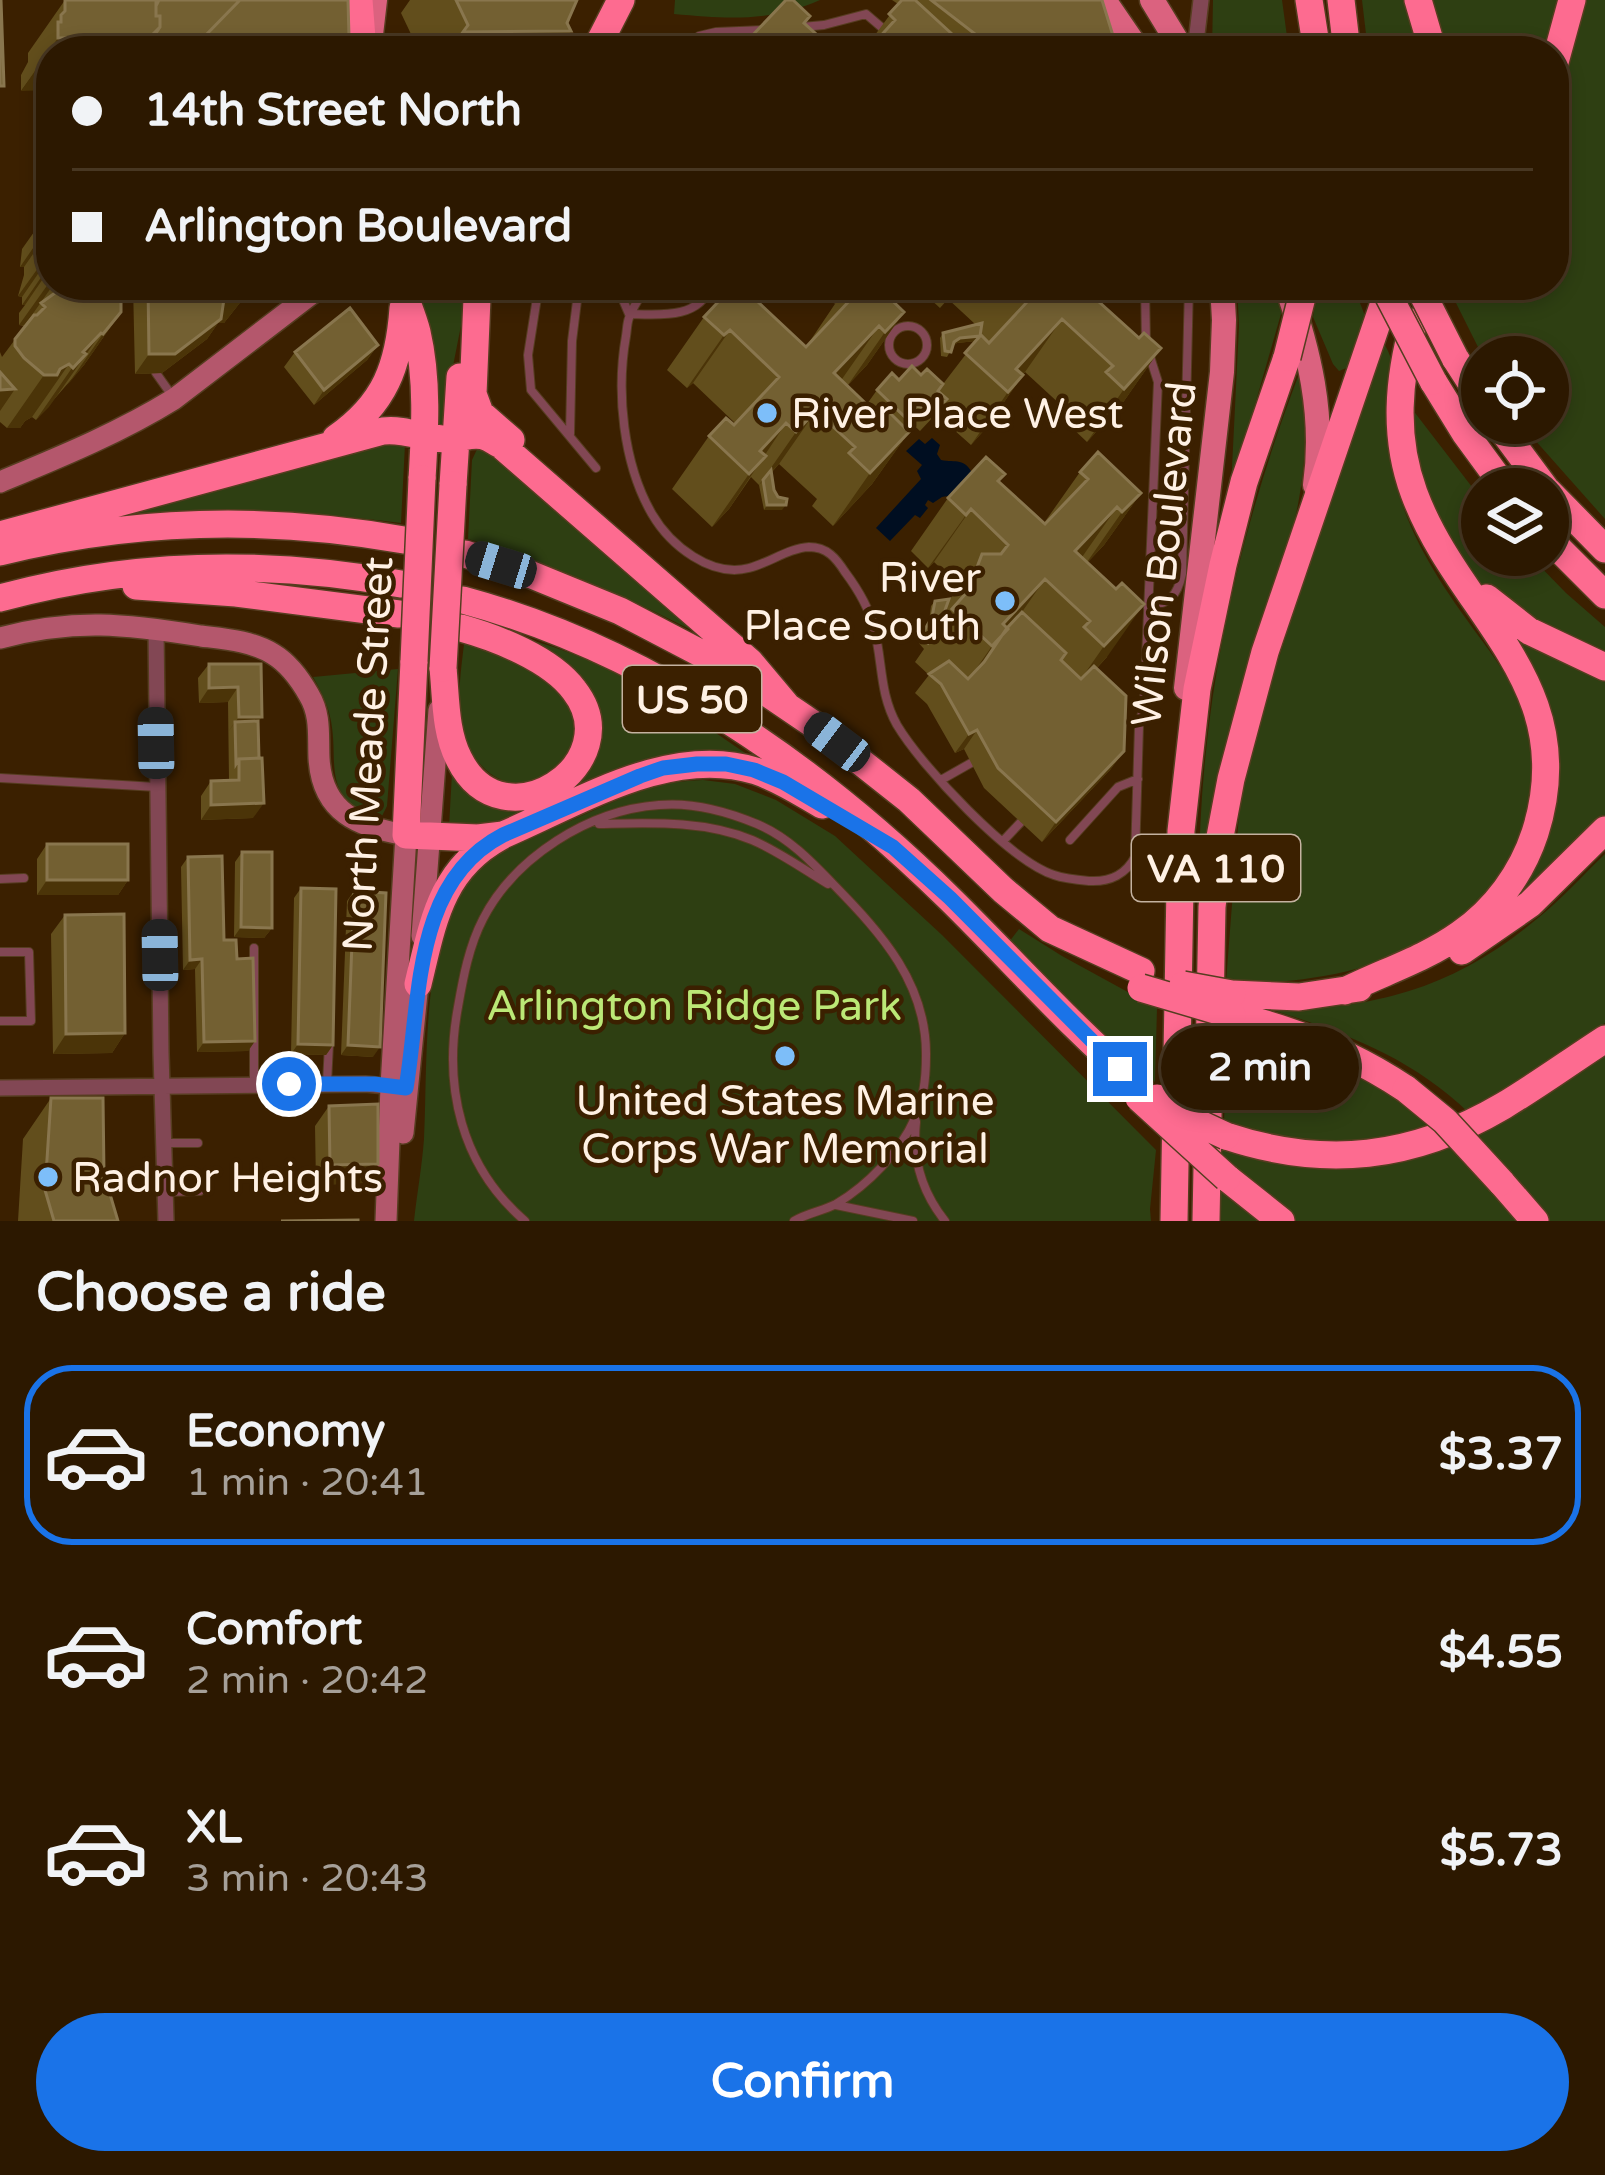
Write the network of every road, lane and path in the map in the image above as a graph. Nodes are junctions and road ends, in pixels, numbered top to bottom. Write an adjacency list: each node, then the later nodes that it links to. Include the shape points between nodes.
1 (359, 0): 13 (highway)
2 (375, 0): 14 (main road)
3 (621, 0): 15 (highway)
4 (1104, 0): 18 (main road)
5 (1152, 0): 19 (main road)
6 (1201, 0): 20 (street)
7 (1307, 0): 21 (highway)
8 (1341, 0): 22 (highway)
9 (1418, 0): 23 (highway)
10 (1572, 0): 24 (highway)
11 (789, 28): 17 (lane, via 866,14)
12 (772, 30): 16 (lane)
13 (364, 36)
14 (369, 36)
15 (603, 36)
16 (699, 36)
17 (892, 36)
18 (1129, 36)
19 (1174, 36)
20 (1197, 36)
21 (1311, 36)
22 (1345, 36)
23 (1429, 36)
24 (1562, 36)
25 (303, 300): 53 (street)
26 (402, 300): 57 (highway, via 398,352 384,388 363,417)
27 (406, 300): 55 (highway, North Meade Street, via 418,340)
28 (477, 300): 56 (highway, North Meade Street)
29 (478, 300): 61 (highway, via 477,407)
30 (537, 300): 54 (lane, via 531,390)
31 (577, 300): 54 (lane)
32 (623, 300): 48 (lane)
33 (640, 300): 48 (lane)
34 (704, 300): 48 (lane, via 680,313)
35 (838, 300): 47 (lane)
36 (887, 300): 46 (lane)
37 (1145, 300): 75 (lane, via 1146,344 1158,382)
38 (1189, 300): 75 (lane, via 1182,574 1178,593)
39 (1223, 300): 92 (main road, Wilson Boulevard / VA 110, via 1182,733)
40 (1291, 300): 63 (main road, VA 110, via 1316,404)
41 (1301, 300): 92 (highway, bridge, via 1223,565 1197,689)
42 (1382, 300): 63 (highway)
43 (1394, 300): 59 (highway, bridge, via 1432,381)
44 (1423, 300): 70 (highway, via 1401,377 1400,441 1420,509)
45 (1426, 300): 51 (highway, bridge)
46 (878, 310)
47 (855, 312)
48 (629, 314): 87 (lane, via 626,434 640,489 663,530 699,560 724,568 744,570 802,548 832,554 870,616 896,723)
49 (878, 330): 50 (lane)
50 (891, 337): 50 (lane, via 919,329 926,355 897,362)
51 (1461, 367)
52 (156, 374): 53 (lane)
53 (174, 399): 60 (street)
54 (570, 435): 58 (lane)
55 (425, 438): 56 (highway); 57 (highway, via 394,429); 94 (highway, North Meade Street, bridge, via 414,661)
56 (456, 439): 61 (highway, via 495,441); 79 (highway, North Meade Street, bridge)
57 (322, 447): 64 (highway)
58 (596, 467)
59 (1491, 468)
60 (0, 482)
61 (576, 512): 81 (highway, via 750,662)
62 (1569, 512): 66 (highway)
63 (1308, 528): 130 (highway, VA 110, via 1247,712 1219,842)
64 (0, 535)
65 (404, 540): 67 (highway, via 201,524)
66 (1605, 549)
67 (0, 552)
68 (465, 554): 81 (highway, US 50, via 620,611)
69 (1569, 559): 73 (highway)
70 (1450, 560): 80 (highway, via 1515,622); 104 (highway, via 1534,700 1545,753 1537,826 1508,887 1474,923)
71 (72, 581): 72 (highway, via 228,567); 74 (highway); 76 (highway)
72 (401, 584)
73 (1605, 595)
74 (0, 598)
75 (1148, 608): 83 (lane)
76 (399, 614)
77 (156, 629): 78 (street, via 86,623); 88 (street); 94 (street, via 252,645 282,661 316,708 321,774 333,800 362,825)
78 (0, 638)
79 (443, 668): 94 (street, North Meade Street); 97 (highway, US 50, via 459,759 495,793 544,793 571,773 584,750 583,704 558,674 462,614 514,615 689,698 768,747)
80 (1605, 668)
81 (787, 706): 105 (highway, US 50, bridge, via 910,800 1050,929 1141,980)
82 (1125, 738): 83 (lane)
83 (1139, 739): 86 (lane)
84 (971, 763): 87 (lane)
85 (0, 778): 88 (lane)
86 (1138, 779): 95 (lane, via 1118,787); 96 (lane, via 1135,857 1114,877 1054,875)
87 (941, 780): 96 (lane)
88 (157, 788): 112 (street)
89 (1021, 822): 96 (lane)
90 (590, 824): 100 (lane, via 711,828 751,840); 100 (lane, via 658,805 723,812 784,839); 126 (lane, via 529,862 494,902 475,939 454,1025 453,1090 468,1146)
91 (1605, 830): 104 (highway, US 50, via 1478,943 1406,976)
92 (1181, 831): 129 (highway, VA 110)
93 (503, 835): 94 (highway); 97 (highway, via 652,771 705,763 783,782); 103 (highway, via 471,857 445,891)
94 (418, 836): 103 (street, North Meade Street); 113 (street, North Meade Street)
95 (1070, 840)
96 (1004, 841)
97 (893, 847): 115 (highway, US 50)
98 (0, 878): 99 (lane)
99 (25, 878)
100 (839, 891): 117 (lane, via 899,960 923,1013 926,1066)
101 (254, 948): 111 (lane)
102 (0, 952): 106 (lane, via 29,952 31,1021)
103 (418, 984): 113 (street, North Meade Street)
104 (1346, 991): 105 (highway, US 50)
105 (1232, 1005): 132 (highway, bridge, via 1406,1089)
106 (0, 1021)
107 (330, 1025): 110 (lane)
108 (1605, 1039): 115 (highway, US 50, bridge, via 1460,1129 1371,1154 1276,1150 1226,1136)
109 (289, 1084): 110 (street); 111 (street); 116 (lane)
110 (327, 1084): 113 (street)
111 (254, 1085): 112 (street)
112 (162, 1086): 114 (street); 118 (street)
113 (398, 1087): 125 (street, North Meade Street)
114 (0, 1088)
115 (1139, 1092): 131 (highway, bridge)
116 (290, 1104)
117 (916, 1116): 122 (lane, via 882,1166); 128 (lane, via 918,1168)
118 (164, 1143): 119 (lane); 121 (street)
119 (198, 1143)
120 (200, 1191): 121 (lane)
121 (165, 1192): 124 (street)
122 (835, 1204): 123 (lane); 127 (lane)
123 (794, 1220)
124 (166, 1221)
125 (390, 1221)
126 (525, 1221)
127 (914, 1221)
128 (945, 1221)
129 (1174, 1221)
130 (1206, 1221)
131 (1281, 1221)
132 (1535, 1221)

